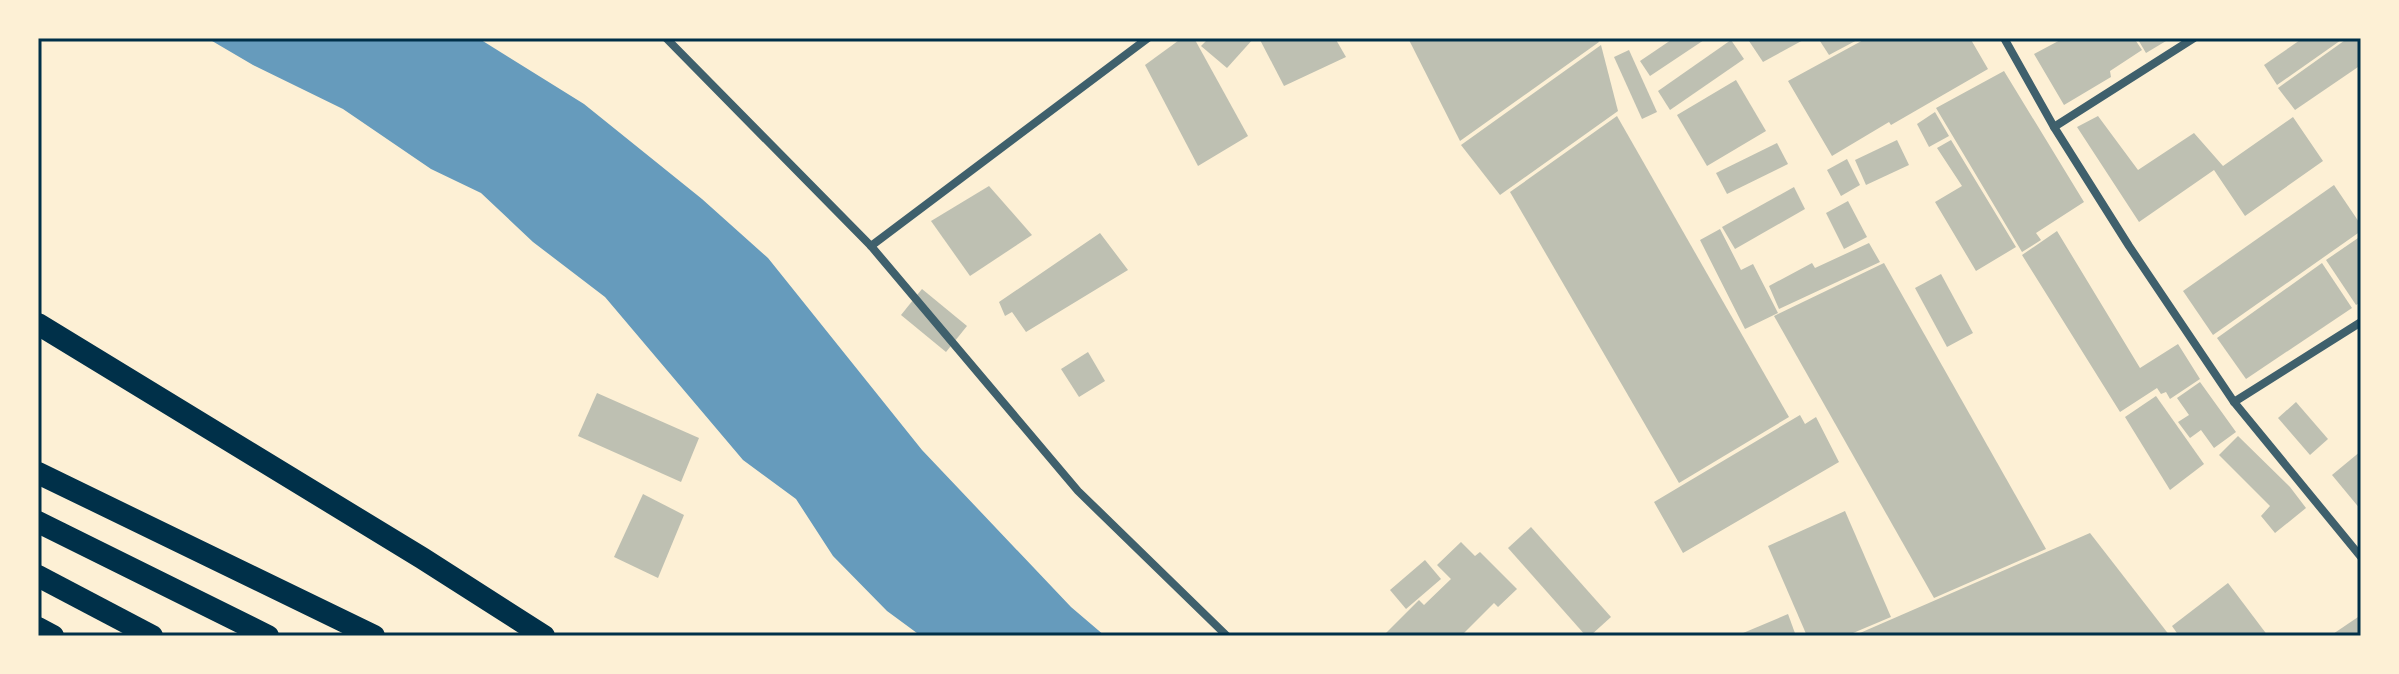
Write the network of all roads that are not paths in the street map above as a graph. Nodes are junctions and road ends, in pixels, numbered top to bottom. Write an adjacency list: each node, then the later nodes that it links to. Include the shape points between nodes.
1 (666, 38): 6 (street)
2 (1148, 38): 6 (street)
3 (2004, 38): 5 (street)
4 (2194, 38): 5 (street)
5 (2054, 127): 9 (street)
6 (871, 246): 20 (street, via 1078,491)
7 (2361, 322): 9 (street)
8 (38, 324): 19 (highway)
9 (2234, 402): 12 (street)
10 (38, 473): 18 (highway)
11 (38, 522): 17 (highway)
12 (2361, 557)
13 (38, 576): 16 (highway)
14 (38, 628): 15 (highway)
15 (53, 636)
16 (152, 636)
17 (268, 636)
18 (374, 636)
19 (544, 636)
20 (1227, 636)

